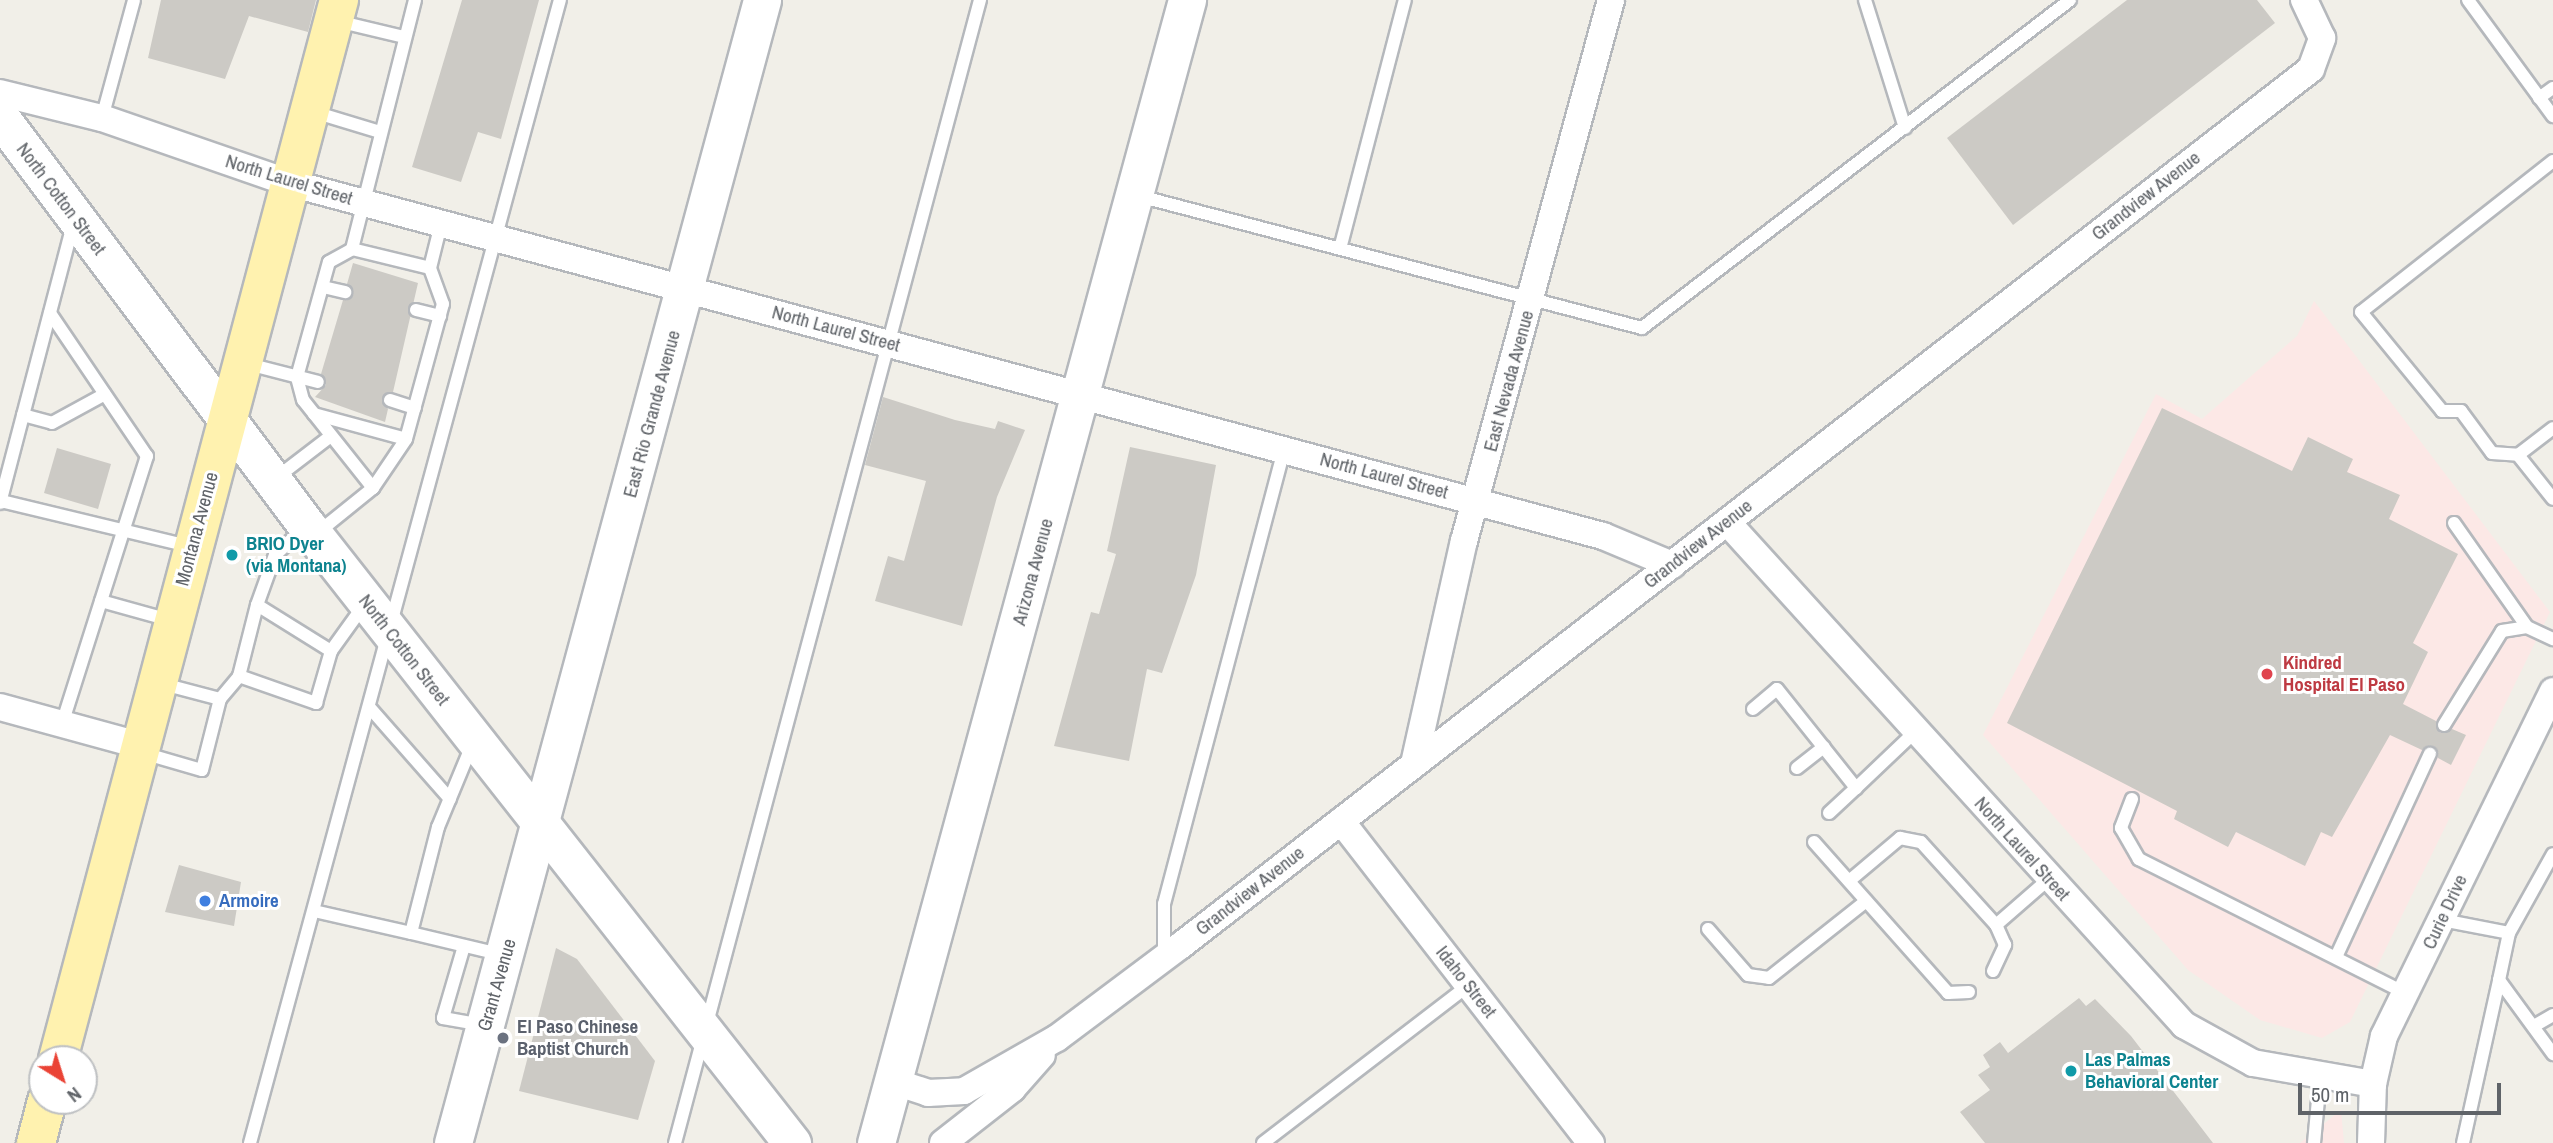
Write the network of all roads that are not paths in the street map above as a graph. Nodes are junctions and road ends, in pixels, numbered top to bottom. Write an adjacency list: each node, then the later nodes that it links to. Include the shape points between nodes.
1 (134, 0): 21 (lane)
2 (415, 0): 14 (lane)
3 (560, 0): 30 (lane)
4 (762, 0): 35 (main road, East Rio Grande Avenue)
5 (980, 0): 41 (lane)
6 (1187, 0): 26 (main road, Arizona Avenue)
7 (1405, 0): 31 (lane)
8 (1611, 0): 37 (street, East Nevada Avenue)
9 (1865, 0): 22 (lane)
10 (2070, 0): 22 (lane)
11 (2304, 0): 62 (street, Grandview Avenue, via 2322,38 2311,69)
12 (2468, 0): 17 (lane)
13 (337, 10): 14 (lane); 18 (main road, Montana Avenue)
14 (404, 37): 23 (lane)
15 (2553, 88): 17 (lane)
16 (0, 93): 21 (street, North Laurel Street)
17 (2539, 98): 19 (lane)
18 (310, 110): 23 (lane); 25 (main road, Montana Avenue)
19 (2553, 116)
20 (0, 117): 28 (main road, North Cotton Street)
21 (102, 118): 25 (street, North Laurel Street)
22 (1905, 128): 37 (lane, via 1652,324 1642,328)
23 (380, 132): 27 (lane)
24 (2553, 161): 56 (lane, via 2361,312 2442,411 2461,411 2492,453)
25 (290, 183): 27 (street, North Laurel Street); 42 (main road, Montana Avenue)
26 (1134, 195): 31 (lane); 46 (main road, Arizona Avenue)
27 (363, 203): 29 (street, North Laurel Street); 32 (lane)
28 (75, 218): 39 (lane); 51 (main road, North Cotton Street)
29 (441, 224): 30 (street, North Laurel Street); 33 (lane)
30 (496, 238): 35 (street, North Laurel Street); 73 (lane)
31 (1341, 245): 37 (lane)
32 (352, 248): 33 (lane); 34 (lane, via 329,262)
33 (430, 268): 40 (lane, via 441,286)
34 (323, 287): 36 (lane); 43 (lane)
35 (685, 289): 41 (street, North Laurel Street); 98 (main road, East Rio Grande Avenue)
36 (345, 292)
37 (1531, 296): 60 (street, East Nevada Avenue)
38 (416, 310): 40 (lane)
39 (50, 313): 45 (lane); 50 (lane)
40 (440, 316): 48 (lane)
41 (891, 344): 46 (street, North Laurel Street); 122 (lane)
42 (242, 362): 43 (lane); 51 (main road, Montana Avenue)
43 (297, 377): 44 (lane); 49 (lane)
44 (318, 382)
45 (105, 394): 50 (lane, via 52,423); 65 (lane, via 147,456)
46 (1080, 394): 55 (street, North Laurel Street); 127 (main road, Arizona Avenue)
47 (390, 400): 48 (lane)
48 (415, 408): 54 (lane)
49 (314, 414): 53 (lane); 54 (lane)
50 (23, 415): 61 (lane)
51 (226, 420): 57 (main road, North Cotton Street); 66 (main road, Montana Avenue)
52 (2553, 428): 56 (lane)
53 (331, 436): 57 (lane); 58 (lane)
54 (406, 439): 58 (lane)
55 (1284, 450): 60 (street, North Laurel Street); 112 (lane, via 1164,904)
56 (2518, 455): 59 (lane)
57 (273, 481): 64 (main road, North Cotton Street)
58 (373, 488): 64 (lane)
59 (2553, 499)
60 (1477, 501): 67 (street, North Laurel Street, via 1604,536); 91 (street, East Nevada Avenue)
61 (0, 502): 65 (lane)
62 (1727, 522): 67 (street, Grandview Avenue); 85 (street, North Laurel Street)
63 (2454, 523): 72 (lane)
64 (311, 530): 69 (main road, North Cotton Street); 70 (lane, via 275,555)
65 (123, 531): 66 (lane); 68 (lane)
66 (192, 547): 71 (main road, Montana Avenue)
67 (1672, 565): 91 (street, Grandview Avenue)
68 (101, 601): 71 (lane); 83 (lane)
69 (367, 602): 73 (main road, North Cotton Street); 75 (lane)
70 (257, 605): 75 (lane); 76 (lane)
71 (173, 621): 77 (main road, Montana Avenue)
72 (2527, 627): 74 (lane); 84 (lane, via 2502,631 2489,646)
73 (391, 633): 81 (lane); 87 (main road, North Cotton Street)
74 (2553, 639)
75 (331, 651): 76 (lane, via 316,703)
76 (239, 676): 79 (lane)
77 (156, 682): 79 (lane); 89 (main road, Montana Avenue)
78 (2553, 691): 86 (street, Curie Drive)
79 (220, 699): 89 (lane, via 202,770)
80 (0, 707): 83 (street)
81 (370, 708): 94 (lane); 104 (lane)
82 (1753, 709): 88 (lane, via 1777,689)
83 (62, 724): 89 (street)
84 (2444, 725)
85 (1917, 730): 93 (lane); 101 (street, North Laurel Street)
86 (2543, 731): 105 (street, Curie Drive)
87 (474, 741): 94 (lane); 98 (main road, North Cotton Street)
88 (1824, 747): 92 (lane); 93 (lane)
89 (139, 748): 124 (main road, Montana Avenue)
90 (2430, 754): 113 (lane)
91 (1414, 764): 97 (street, Grandview Avenue)
92 (1797, 768)
93 (1856, 788): 96 (lane)
94 (450, 799): 108 (lane)
95 (2132, 799): 113 (lane, via 2121,828 2140,859)
96 (1829, 813)
97 (1341, 821): 112 (street, Grandview Avenue); 116 (street, Idaho Street)
98 (540, 827): 111 (main road, Grant Avenue); 122 (main road, North Cotton Street)
99 (1814, 842): 102 (lane)
100 (2553, 854): 109 (lane)
101 (2049, 879): 106 (lane); 126 (street, North Laurel Street, via 2184,1025 2253,1063)
102 (1849, 881): 103 (lane); 106 (lane, via 1900,838 1921,842)
103 (1866, 901): 107 (lane, via 1769,978 1748,975); 117 (lane, via 1948,993)
104 (314, 911): 108 (lane); 132 (lane)
105 (2442, 920): 109 (lane); 118 (street, Curie Drive)
106 (1996, 925): 114 (lane, via 2005,945)
107 (1707, 929)
108 (411, 933): 110 (lane)
109 (2509, 933): 115 (lane)
110 (464, 946): 111 (lane); 120 (lane, via 443,1018)
111 (505, 956): 120 (main road, Grant Avenue)
112 (1164, 957): 123 (street, Grandview Avenue)
113 (2336, 957): 118 (lane)
114 (1993, 971)
115 (2499, 980): 121 (lane); 141 (lane)
116 (1469, 985): 137 (lane); 138 (street, Idaho Street)
117 (1969, 992)
118 (2406, 994): 128 (street, Curie Drive, via 2384,1036)
119 (2553, 1015): 121 (lane)
120 (485, 1026): 133 (main road, Grant Avenue)
121 (2534, 1026): 125 (lane)
122 (704, 1038): 134 (lane); 135 (main road, North Cotton Street)
123 (1058, 1038): 127 (street, Grandview Avenue, via 964,1091 929,1093); 136 (street, Grandview Avenue, via 1012,1089)
124 (62, 1045)
125 (2553, 1054)
126 (2320, 1078): 128 (street, North Laurel Street); 139 (lane)
127 (895, 1082): 130 (main road, Arizona Avenue)
128 (2373, 1084): 140 (street, Curie Drive)
129 (43, 1115): 131 (main road)
130 (880, 1140)
131 (36, 1143)
132 (250, 1143)
133 (453, 1143)
134 (675, 1143)
135 (792, 1143)
136 (943, 1143)
137 (1264, 1143)
138 (1591, 1143)
139 (2315, 1143)
140 (2371, 1143)
141 (2463, 1143)

